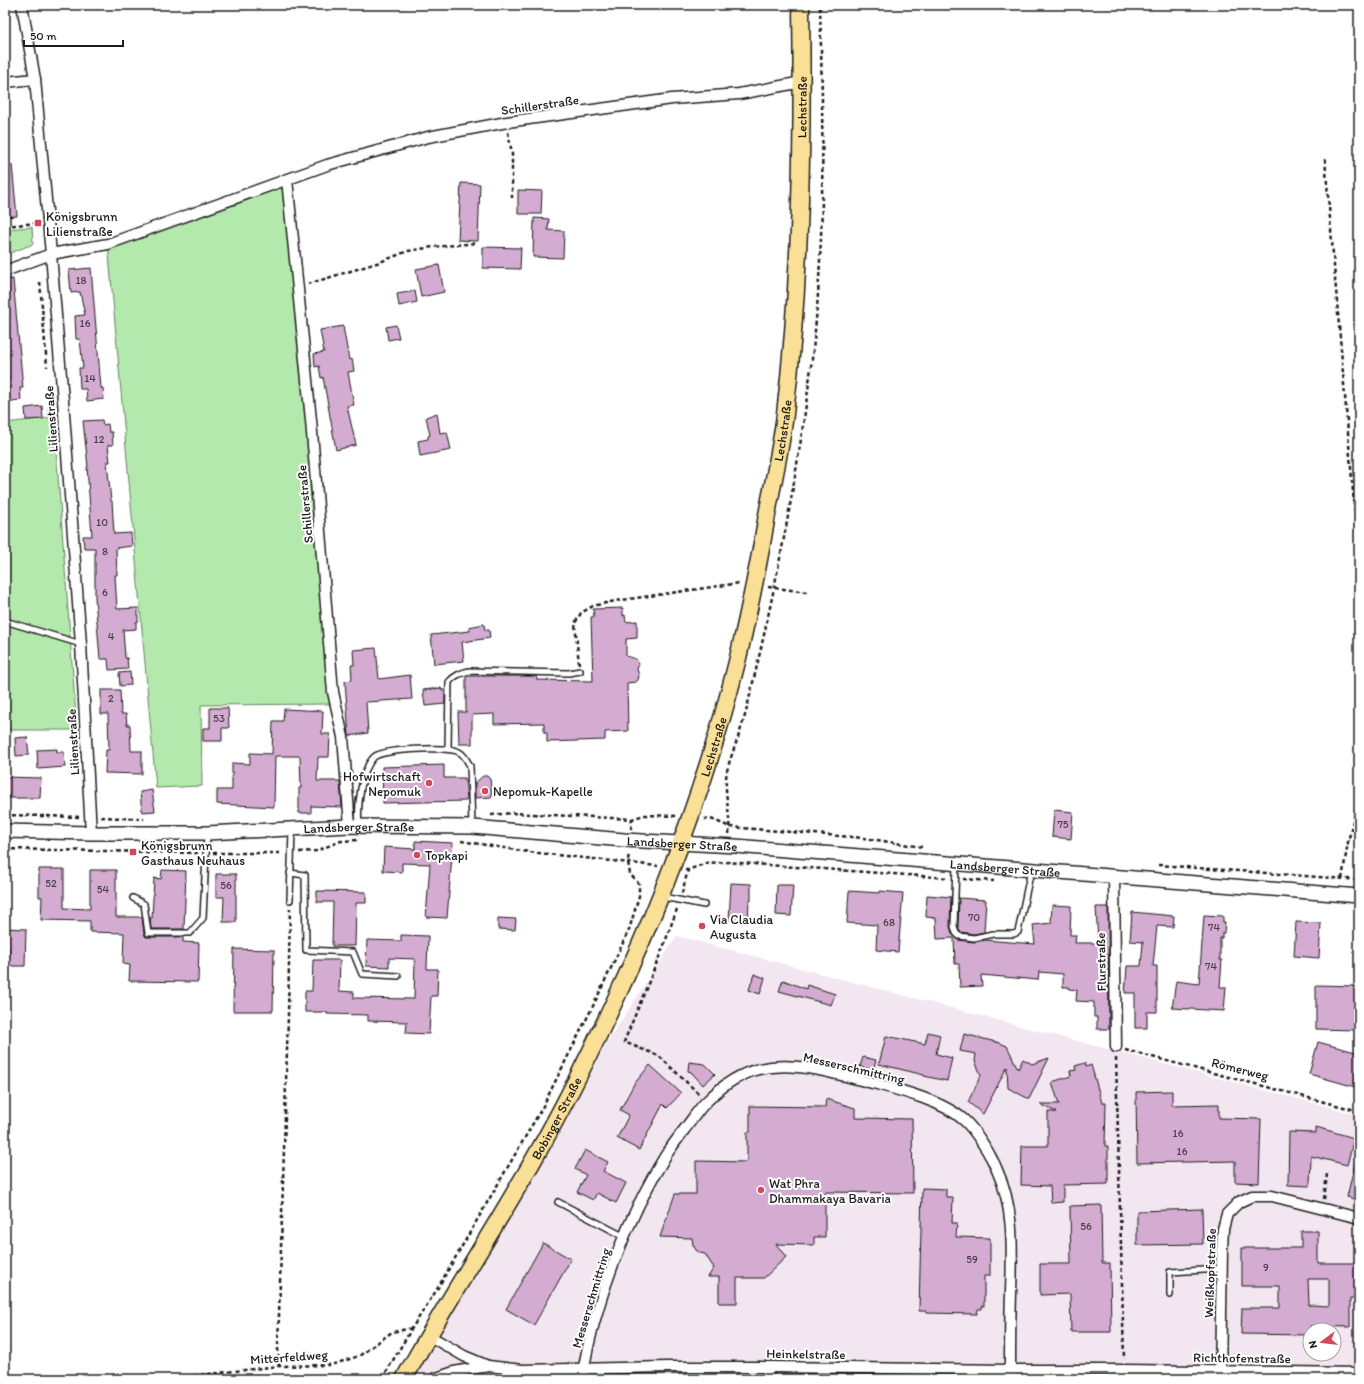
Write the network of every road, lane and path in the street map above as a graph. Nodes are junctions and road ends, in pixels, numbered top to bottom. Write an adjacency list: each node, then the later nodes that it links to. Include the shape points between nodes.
1 (22, 5): 3 (street, Lilienstraße)
2 (801, 5): 5 (main road, Lechstraße)
3 (35, 79): 4 (street); 10 (street, Lilienstraße)
4 (5, 82)
5 (802, 82): 6 (street, Schillerstraße, via 738,94); 17 (main road, Lechstraße, via 801,188 785,416)
6 (507, 122): 8 (street, Schillerstraße, via 428,137 326,165); 9 (path, via 512,154)
7 (1325, 159): 16 (path)
8 (287, 179): 13 (street, Schillerstraße, via 108,244); 15 (street, Schillerstraße)
9 (512, 198)
10 (48, 223): 11 (path); 13 (street, Lilienstraße)
11 (5, 226)
12 (477, 243): 15 (path, via 408,251)
13 (51, 254): 14 (street, Schillerstraße); 20 (street, Lilienstraße)
14 (5, 271)
15 (298, 288): 27 (street, Schillerstraße, via 333,692 343,737)
16 (1359, 563)
17 (755, 584): 18 (path); 21 (path, via 741,583 688,590 593,606 580,613 575,623); 35 (main road, Lechstraße, via 716,737)
18 (807, 592)
19 (5, 621): 20 (lane)
20 (80, 644): 31 (street, Lilienstraße)
21 (580, 671): 22 (lane, via 469,671 453,677 449,682)
22 (448, 749): 27 (lane, via 375,755 367,766); 28 (lane, via 466,758 470,766)
23 (1359, 796): 48 (path)
24 (512, 813): 25 (path, via 632,820 644,815)
25 (676, 815)
26 (706, 819): 36 (path, via 730,827 864,838)
27 (355, 826): 28 (street, Landsberger Straße); 29 (street, Landsberger Straße)
28 (472, 827): 35 (street, Landsberger Straße)
29 (292, 829): 32 (street, Landsberger Straße); 39 (lane)
30 (5, 831): 31 (street, Landsberger Straße)
31 (91, 833): 32 (street, Landsberger Straße)
32 (207, 833): 38 (lane)
33 (361, 840): 39 (path, via 341,841 316,851)
34 (459, 841): 40 (path, via 528,852)
35 (680, 843): 43 (street, Landsberger Straße); 51 (main road, Bobinger Straße)
36 (929, 848)
37 (5, 849): 38 (path)
38 (206, 853): 39 (path); 53 (lane, via 203,918 190,933 148,933 144,904)
39 (291, 853): 46 (lane)
40 (628, 862): 42 (path); 68 (path, via 630,874 639,884 639,896 629,930 613,965 542,1108)
41 (726, 862): 55 (path, via 706,863 688,870)
42 (643, 864)
43 (956, 865): 45 (street, Landsberger Straße); 45 (lane, via 954,926 959,936 974,938 1018,932)
44 (1157, 865): 48 (path)
45 (1031, 870): 47 (street, Landsberger Straße)
46 (290, 874): 54 (lane); 57 (lane, via 305,875 306,950 353,952 362,974)
47 (1114, 876): 50 (street, Landsberger Straße); 58 (street, Flurstraße)
48 (1342, 878): 49 (path); 50 (path)
49 (1359, 880)
50 (1342, 894): 52 (street, Landsberger Straße)
51 (660, 896): 55 (lane); 69 (main road, Bobinger Straße, via 636,954 575,1083 536,1155)
52 (1359, 896)
53 (133, 898)
54 (290, 900): 70 (path)
55 (680, 901): 56 (lane); 59 (path, via 624,1042 659,1056)
56 (704, 905)
57 (398, 976)
58 (1116, 1047): 60 (path, Römerweg); 74 (path)
59 (706, 1101): 65 (street, Messerschmittring, via 667,1154 634,1214); 76 (street, Messerschmittring, via 732,1080 758,1069 783,1066 808,1068 880,1085 935,1102 964,1120 983,1144 998,1170 1008,1201 1012,1240)
60 (1359, 1111)
61 (1327, 1174): 63 (path)
62 (558, 1202): 65 (lane)
63 (1323, 1209): 64 (street, Weißkopfstraße); 66 (street, Weißkopfstraße, via 1272,1196 1252,1196 1239,1202 1227,1214 1223,1228)
64 (1359, 1218)
65 (625, 1237): 73 (street, Messerschmittring, via 604,1290)
66 (1221, 1269): 67 (lane, via 1170,1272); 77 (street, Weißkopfstraße)
67 (1170, 1295)
68 (412, 1328): 69 (path); 70 (path, Mitterfeldweg, via 392,1332 359,1356 332,1365); 79 (path)
69 (428, 1334): 71 (street, Heinkelstraße, via 464,1356); 80 (main road, Bobinger Straße)
70 (279, 1366): 78 (path, Mitterfeldweg)
71 (488, 1366): 73 (street, Heinkelstraße, via 523,1370); 81 (street, Heinkelstraße, via 454,1372)
72 (768, 1367): 73 (street, Heinkelstraße); 76 (street, Heinkelstraße); 83 (street)
73 (583, 1368): 82 (street, Messerschmittring)
74 (1124, 1370): 76 (street, Heinkelstraße); 77 (street, Richthofenstraße)
75 (1359, 1373): 77 (street, Richthofenstraße)
76 (1010, 1375)
77 (1220, 1375)
78 (166, 1379)
79 (382, 1379)
80 (404, 1379)
81 (434, 1379)
82 (582, 1379)
83 (768, 1379)

